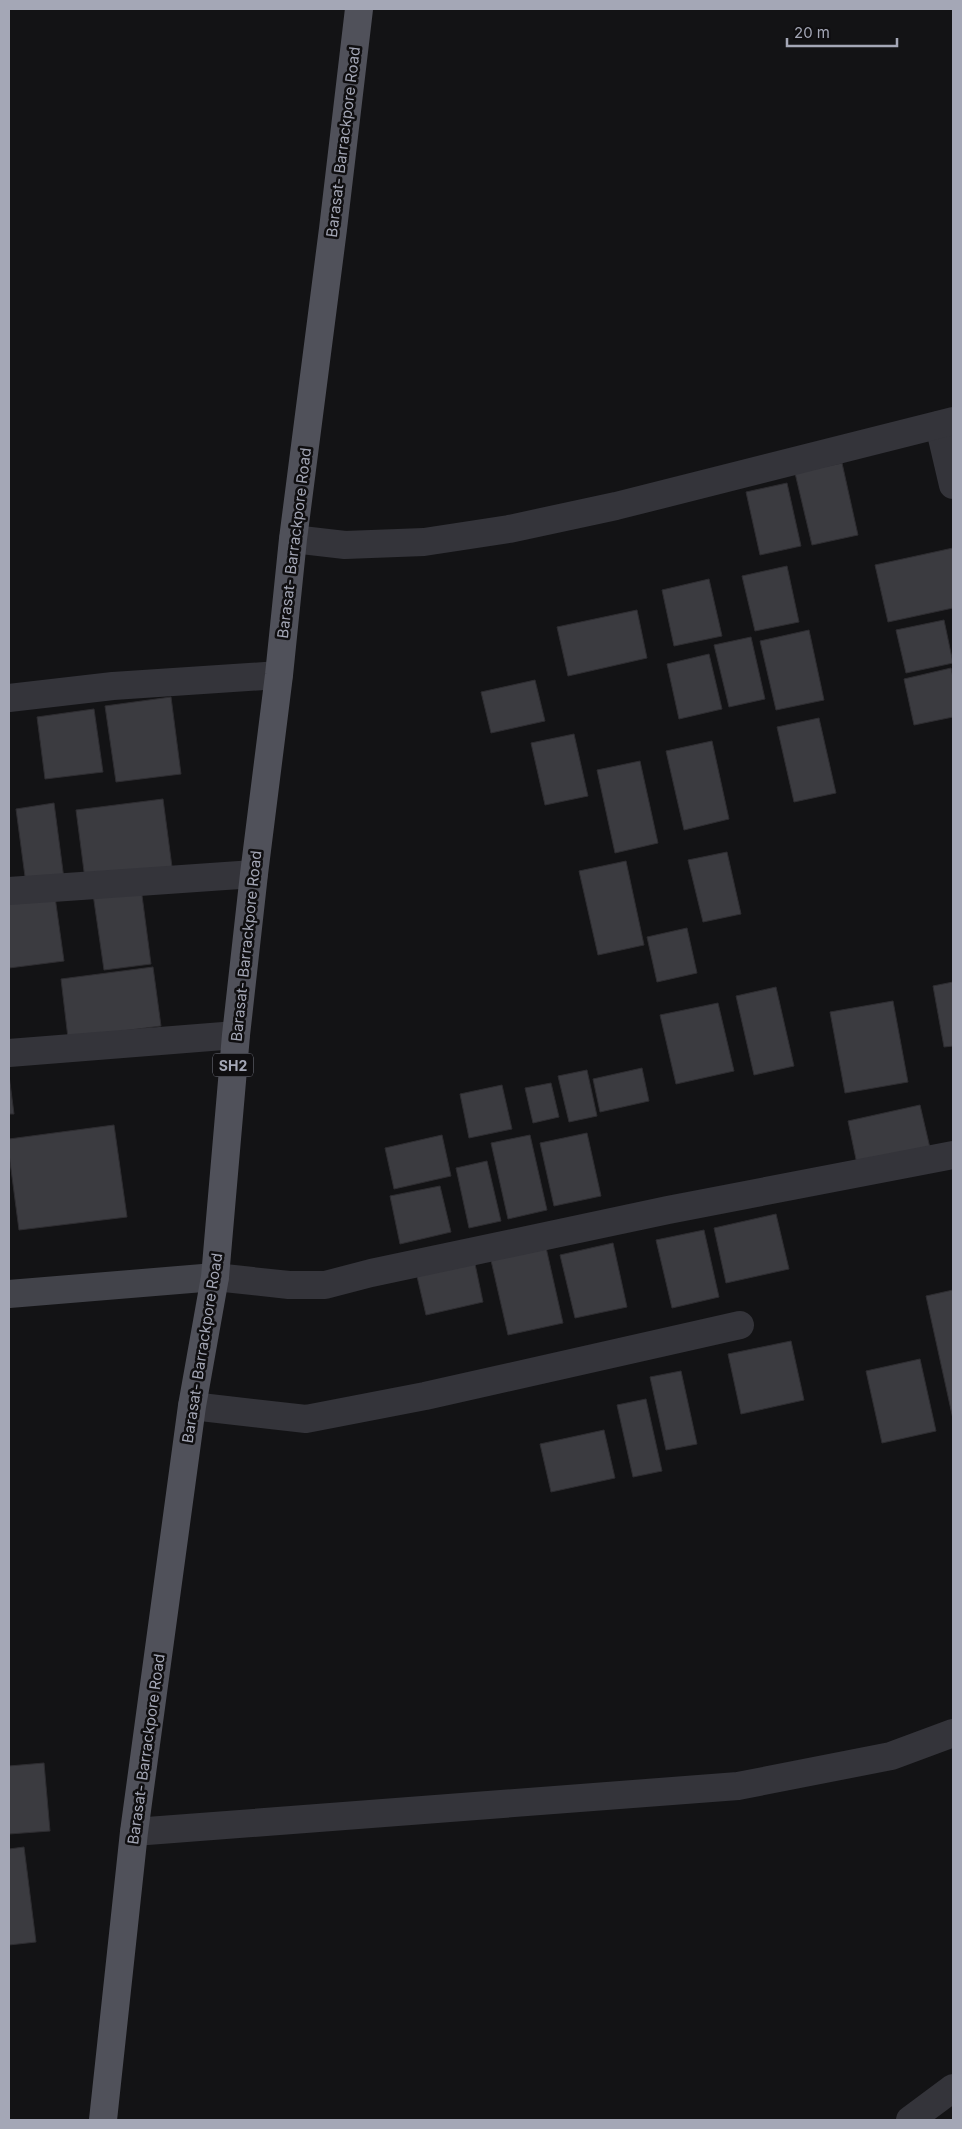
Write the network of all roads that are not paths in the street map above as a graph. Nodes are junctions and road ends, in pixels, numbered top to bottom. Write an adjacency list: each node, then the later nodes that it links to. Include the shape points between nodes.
1 (359, 9): 4 (main road, Barasat- Barrackpore Road / SH2)
2 (946, 423): 3 (street); 4 (street, via 616,506 509,529 424,542 345,546)
3 (953, 485)
4 (293, 539): 5 (main road, Barasat- Barrackpore Road / SH2)
5 (279, 675): 6 (street, via 112,686); 7 (main road, Barasat- Barrackpore Road / SH2)
6 (9, 698)
7 (254, 874): 8 (street); 9 (main road, Barasat- Barrackpore Road / SH2)
8 (9, 891)
9 (236, 1035): 10 (street); 12 (main road, Barasat- Barrackpore Road / SH2)
10 (9, 1053)
11 (953, 1155): 12 (street, via 668,1210 325,1285 289,1286)
12 (215, 1277): 13 (street); 15 (main road, Barasat- Barrackpore Road / SH2)
13 (9, 1294)
14 (740, 1325): 15 (street, via 426,1396 306,1419)
15 (192, 1406): 17 (main road, Barasat- Barrackpore Road / SH2)
16 (953, 1733): 17 (street, via 891,1756 738,1786)
17 (134, 1832): 19 (main road, Barasat- Barrackpore Road / SH2)
18 (953, 2088): 20 (street)
19 (103, 2120)
20 (910, 2120)

